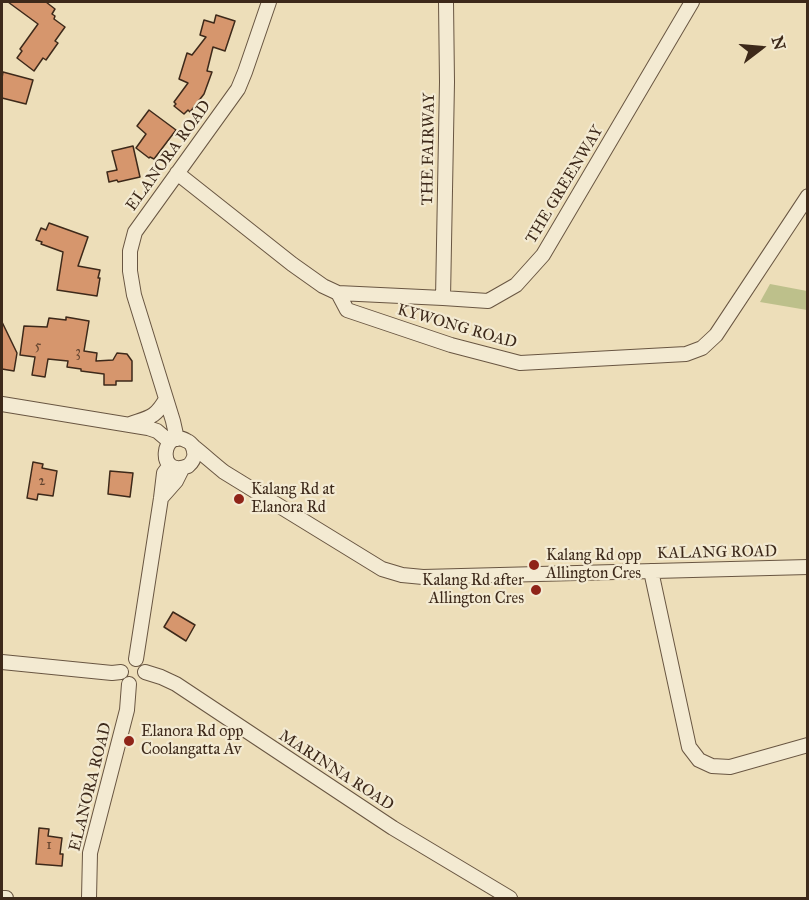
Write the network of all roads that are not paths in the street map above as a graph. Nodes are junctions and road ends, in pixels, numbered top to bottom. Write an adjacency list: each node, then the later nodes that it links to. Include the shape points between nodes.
1 (269, 2): 4 (street, ELANORA ROAD, via 238,89)
2 (446, 2): 7 (street, THE FAIRWAY)
3 (692, 2): 7 (street, THE GREENWAY, via 543,255 516,285 489,301)
4 (177, 173): 6 (street, KYWONG ROAD, via 292,264); 8 (street, ELANORA ROAD, via 135,232 130,251 134,294)
5 (807, 195): 6 (street, KYWONG ROAD, via 716,334 702,348 686,354 520,363 451,345 347,310)
6 (338, 294): 7 (street, THE GREENWAY)
7 (443, 298)
8 (165, 399): 10 (street, via 158,411); 11 (street, ELANORA ROAD)
9 (2, 404): 10 (street)
10 (129, 424): 11 (street, via 157,431)
11 (173, 441): 12 (street, via 185,440); 13 (street, via 166,448 166,460)
12 (192, 445): 13 (street, via 195,453); 14 (street, KALANG ROAD)
13 (181, 465): 14 (street, KALANG ROAD); 17 (street, via 164,473)
14 (224, 472): 16 (street, KALANG ROAD, via 382,569 402,575)
15 (807, 567): 16 (street, KALANG ROAD)
16 (651, 571): 21 (street, via 689,747 699,760 730,767)
17 (136, 659): 19 (street); 20 (street, via 125,663)
18 (2, 662): 20 (street, via 112,673)
19 (145, 672): 20 (street, via 138,682); 25 (street, MARINNA ROAD, via 176,684 393,828)
20 (125, 678): 24 (street, ELANORA ROAD, via 127,710 90,853)
21 (807, 745)
22 (2, 898): 23 (street)
23 (6, 898)
24 (89, 898)
25 (510, 898)

